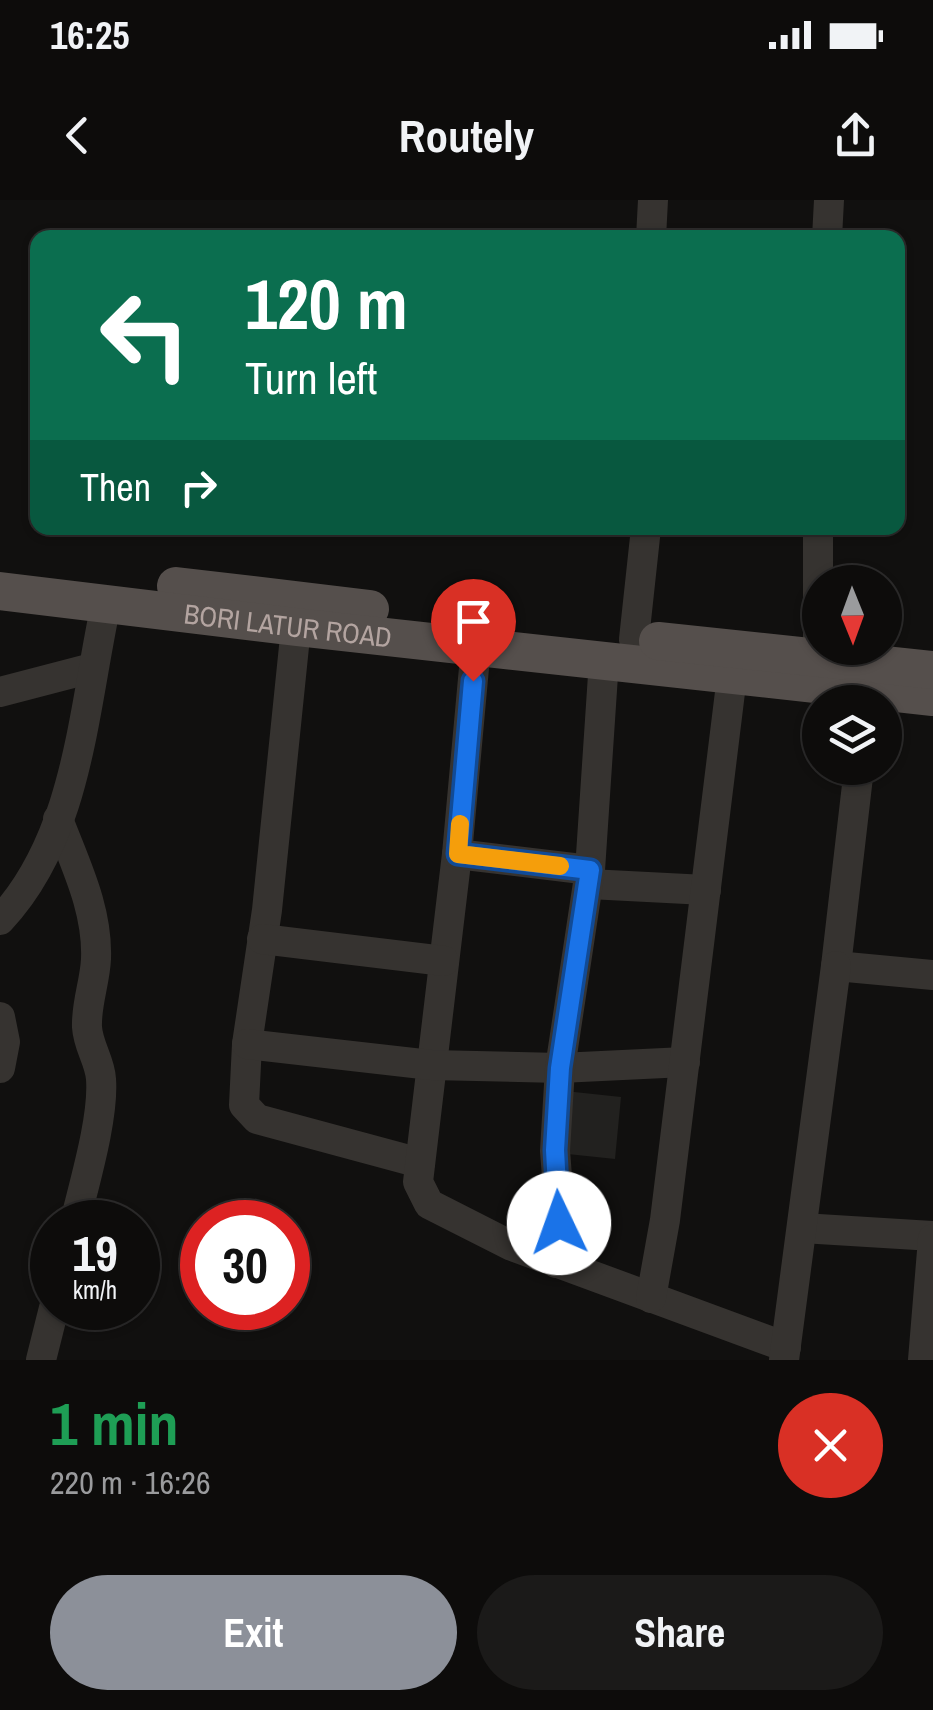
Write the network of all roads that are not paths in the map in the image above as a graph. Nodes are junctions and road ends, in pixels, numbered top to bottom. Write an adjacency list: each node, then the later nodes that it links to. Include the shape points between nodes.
1 (653, 200): 3 (street)
2 (828, 200): 4 (street)
3 (651, 230)
4 (827, 230)
5 (644, 535): 13 (street)
6 (818, 535): 8 (street)
7 (0, 565): 13 (main road, BORI LATUR ROAD)
8 (818, 565)
9 (0, 590): 10 (main road, BORI LATUR ROAD)
10 (106, 604): 11 (main road, BORI LATUR ROAD); 16 (street)
11 (296, 627): 12 (main road, BORI LATUR ROAD); 29 (street)
12 (476, 646): 13 (main road, BORI LATUR ROAD); 25 (street)
13 (619, 650): 14 (main road, BORI LATUR ROAD); 18 (main road, BORI LATUR ROAD); 26 (street)
14 (802, 657)
15 (885, 665): 17 (main road, BORI LATUR ROAD)
16 (92, 668): 20 (street); 24 (street)
17 (933, 670)
18 (732, 676): 19 (main road, BORI LATUR ROAD); 27 (street)
19 (802, 686)
20 (0, 692)
21 (902, 697): 22 (main road, BORI LATUR ROAD)
22 (933, 697)
23 (857, 785): 31 (street)
24 (58, 819): 28 (street, via 50,849); 40 (street, via 95,927 86,1021 102,1078)
25 (458, 854): 26 (street); 30 (street)
26 (590, 877): 27 (street); 38 (street)
27 (706, 890): 35 (street)
28 (0, 920)
29 (262, 940): 30 (street); 34 (street)
30 (444, 961): 36 (street)
31 (836, 966): 32 (street); 41 (street)
32 (933, 975)
33 (0, 1017): 37 (street, via 6,1042)
34 (247, 1044): 36 (street); 39 (street, via 244,1104 257,1120)
35 (684, 1062): 38 (street); 44 (street)
36 (431, 1065): 38 (street); 39 (street)
37 (0, 1068)
38 (560, 1068): 43 (street)
39 (420, 1163): 43 (street, via 418,1182 430,1204)
40 (80, 1200)
41 (802, 1228): 42 (street); 46 (street)
42 (933, 1238): 48 (street)
43 (556, 1263): 44 (street)
44 (651, 1298): 46 (street)
45 (48, 1330): 47 (street)
46 (785, 1354)
47 (41, 1360)
48 (922, 1360)

